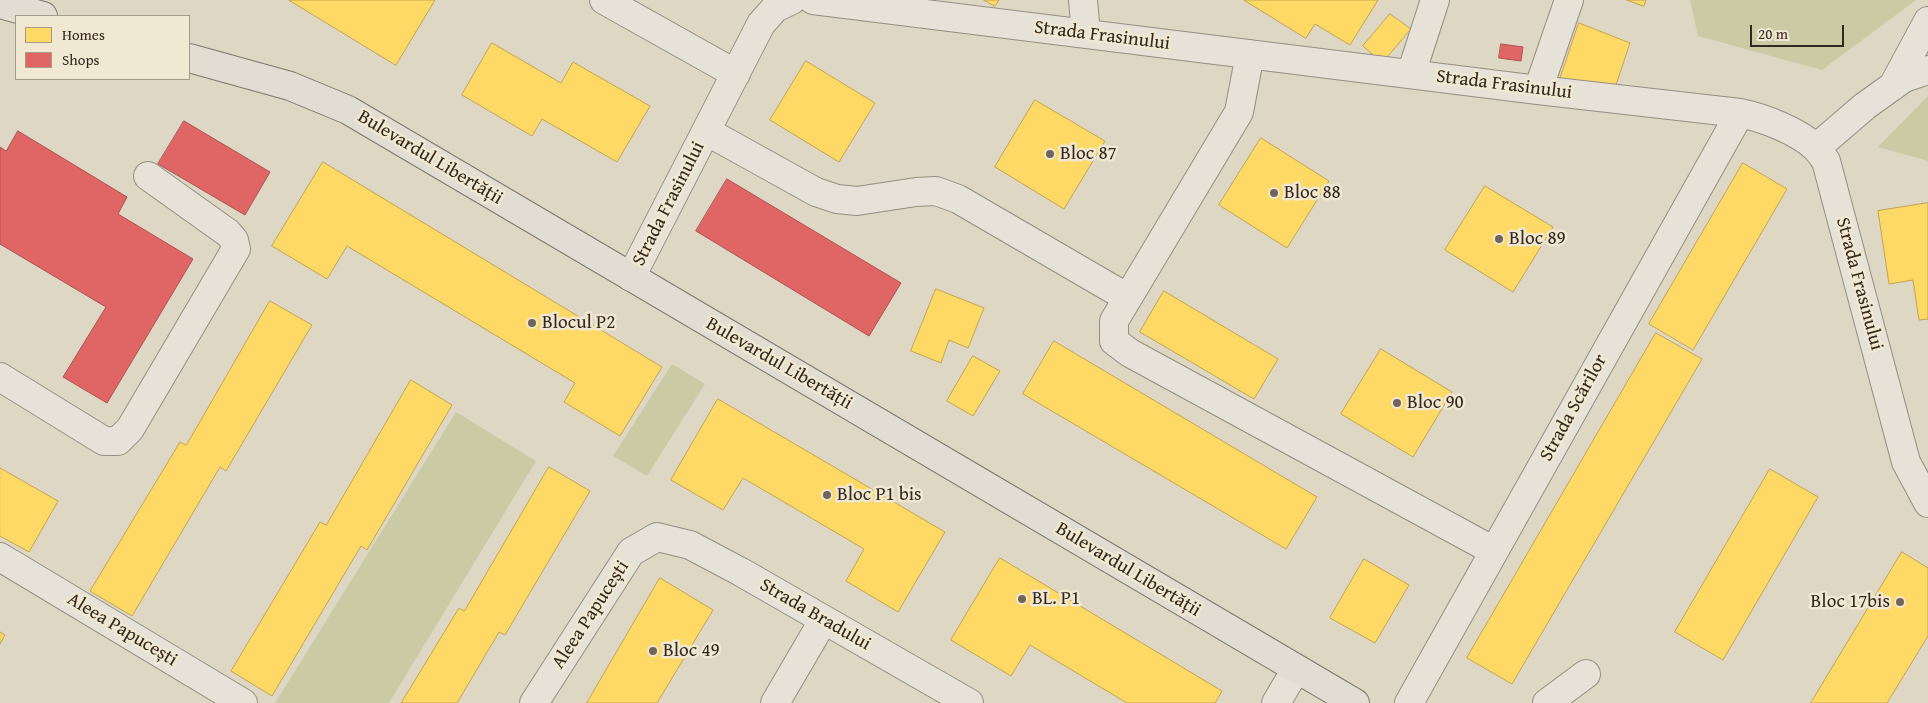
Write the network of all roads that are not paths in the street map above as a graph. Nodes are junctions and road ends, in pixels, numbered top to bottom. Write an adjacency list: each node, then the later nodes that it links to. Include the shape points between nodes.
1 (604, 0): 14 (street)
2 (792, 0): 14 (street, Strada Frasinului, via 775,8 761,24)
3 (813, 0): 10 (street, Strada Frasinului)
4 (1083, 0): 10 (street)
5 (1435, 0): 15 (street)
6 (1569, 0): 17 (street)
7 (0, 4): 8 (main road)
8 (38, 15)
9 (1928, 21): 16 (street)
10 (1086, 34): 11 (street, Strada Frasinului)
11 (1250, 54): 15 (street, Strada Frasinului); 23 (street, via 1239,112)
12 (190, 58): 22 (main road, Bulevardul Libertății, via 290,86 348,110)
13 (1928, 70): 16 (street, via 1904,78)
14 (736, 74): 19 (street, Strada Frasinului)
15 (1411, 74): 17 (street, Strada Frasinului)
16 (1893, 86): 20 (street)
17 (1538, 90): 18 (street, Strada Frasinului)
18 (1740, 113): 20 (street, Strada Frasinului, via 1756,116 1792,132); 27 (street, Strada Scărilor)
19 (706, 130): 22 (street, Strada Frasinului); 23 (street, Strada Frasinului, via 816,192 837,199 857,201 930,191 958,199)
20 (1816, 148): 25 (street, Strada Frasinului, via 1826,161 1906,462)
21 (148, 176): 24 (street, via 228,233 236,249 130,429 118,441 104,441)
22 (631, 277): 30 (main road, Bulevardul Libertății)
23 (1128, 298): 27 (street, via 1114,320 1114,341 1130,353)
24 (0, 377)
25 (1928, 503)
26 (657, 537): 29 (street, Strada Bradului, via 690,545); 33 (street, Aleea Papucești, via 631,552)
27 (1494, 551): 38 (street, Strada Scărilor)
28 (0, 557): 32 (street, Aleea Papucești)
29 (823, 621): 34 (street); 35 (street, Strada Bradului)
30 (1296, 669): 36 (street); 37 (main road, Bulevardul Libertății)
31 (1586, 674): 39 (street)
32 (243, 703)
33 (534, 703)
34 (775, 703)
35 (970, 703)
36 (1276, 703)
37 (1355, 703)
38 (1409, 703)
39 (1547, 703)

